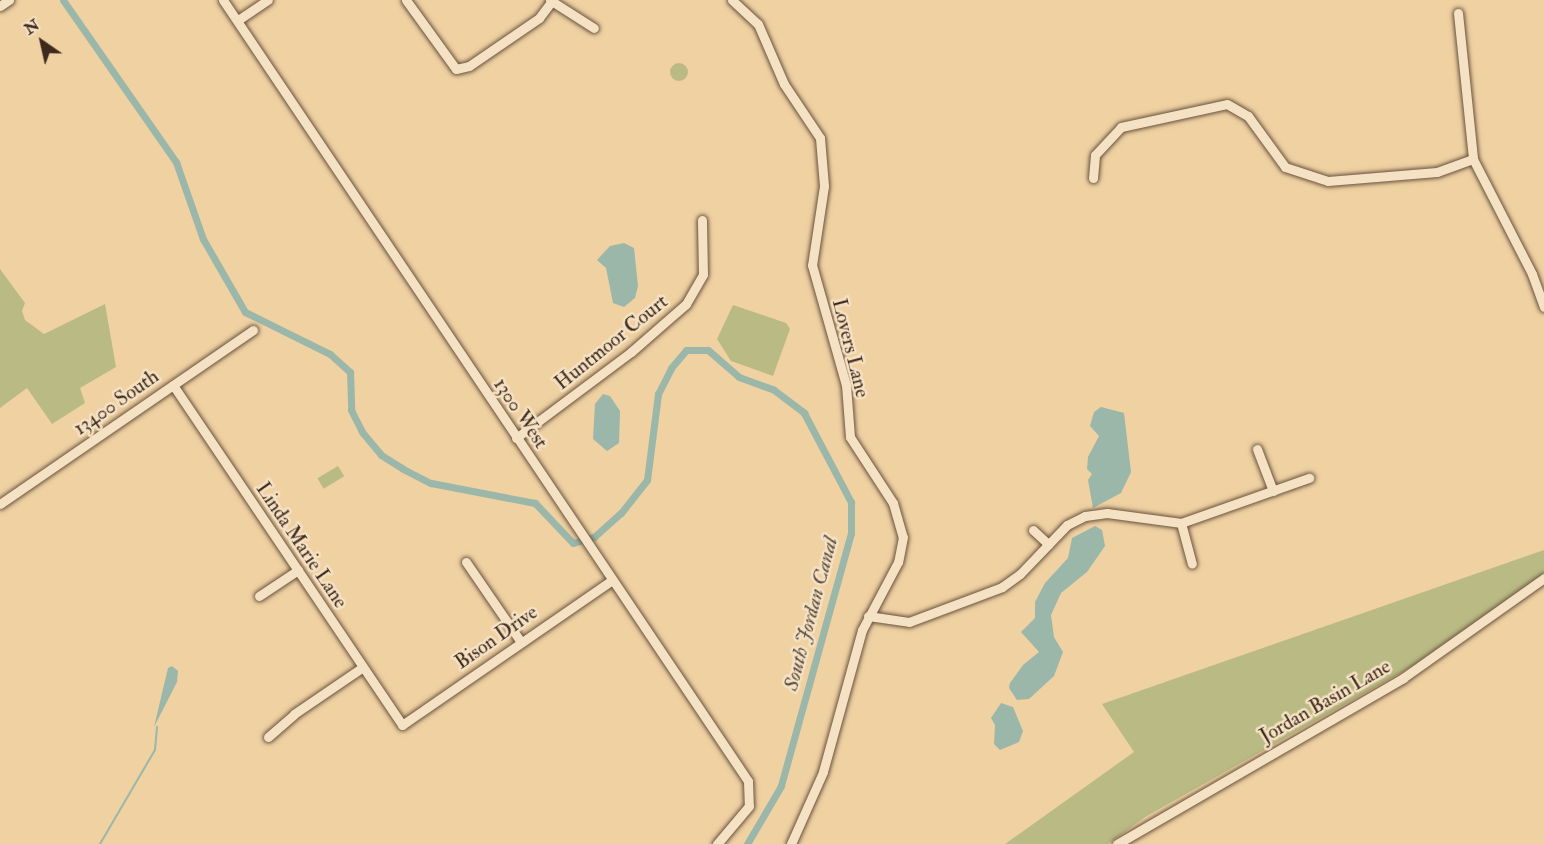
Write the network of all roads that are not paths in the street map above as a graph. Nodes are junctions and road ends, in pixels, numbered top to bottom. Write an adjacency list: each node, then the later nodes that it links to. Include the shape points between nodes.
1 (9, 0): 7 (street)
2 (224, 0): 9 (street, 1300 West)
3 (268, 0): 9 (street)
4 (406, 0): 6 (street, via 456,69 469,66 539,18)
5 (732, 0): 31 (street, Lovers Lane, via 758,24 780,78 813,122 822,143 824,186 812,265 846,385 850,437 893,503 903,537 897,562)
6 (551, 1): 10 (street)
7 (0, 6)
8 (1458, 13): 11 (street)
9 (238, 20): 17 (street, 1300 West)
10 (594, 27)
11 (1473, 159): 12 (street, via 1437,172 1328,181 1285,167 1248,116 1227,104 1121,127 1095,155); 14 (street, via 1532,274)
12 (1093, 178)
13 (702, 220): 17 (street, Huntmoor Court, via 703,274 686,304 632,352)
14 (1544, 308)
15 (253, 330): 16 (street, 13400 South)
16 (173, 385): 21 (street, 13400 South); 27 (street, Linda Marie Lane)
17 (516, 438): 29 (street, 1300 West)
18 (1257, 449): 20 (street)
19 (1309, 478): 20 (street)
20 (1273, 491): 22 (street)
21 (0, 504)
22 (1181, 523): 24 (street, via 1092,514 1072,522); 26 (street)
23 (1033, 530): 24 (street)
24 (1048, 544): 31 (street, via 1020,574 995,590 909,622)
25 (466, 562): 32 (street)
26 (1192, 564)
27 (298, 570): 30 (street); 33 (street, Linda Marie Lane)
28 (1544, 578): 38 (street, Jordan Basin Lane, via 1403,678)
29 (611, 581): 32 (street, Bison Drive); 36 (street, 1300 West, via 750,787 749,806)
30 (259, 596)
31 (868, 616): 37 (street, Lovers Lane, via 823,771)
32 (521, 642): 34 (street, Bison Drive)
33 (363, 667): 34 (street, Linda Marie Lane); 35 (street, via 294,714)
34 (402, 725)
35 (268, 737)
36 (717, 844)
37 (791, 844)
38 (1116, 844)

